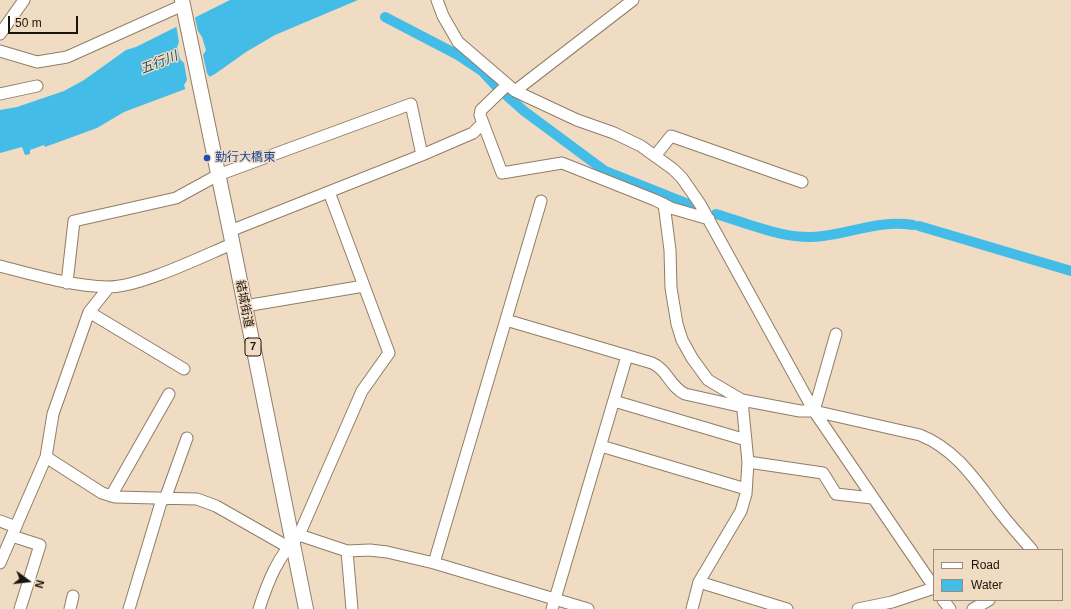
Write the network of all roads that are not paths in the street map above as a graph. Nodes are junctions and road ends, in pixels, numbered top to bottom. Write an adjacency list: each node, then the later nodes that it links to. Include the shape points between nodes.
1 (24, 0): 5 (street)
2 (437, 0): 8 (street, via 458,42)
3 (633, 0): 8 (street)
4 (183, 5): 6 (street, via 67,57 37,62); 13 (main road, 結城街道 / 7)
5 (0, 34)
6 (0, 51)
7 (37, 86): 9 (street)
8 (511, 88): 10 (street, via 481,110); 12 (street, via 577,120 614,133)
9 (0, 94)
10 (482, 124): 11 (street, via 473,133); 17 (street, via 502,173 562,163)
11 (422, 155): 13 (street, via 411,104); 15 (street)
12 (655, 156): 14 (street, via 671,136); 18 (street, via 682,178)
13 (218, 175): 19 (main road, 結城街道 / 7); 21 (street, via 176,198 74,221)
14 (802, 182)
15 (329, 192): 19 (street); 22 (street)
16 (541, 201): 26 (street)
17 (664, 204): 18 (street); 32 (street, via 670,250 671,288 682,340 708,380)
18 (708, 219): 33 (street)
19 (231, 238): 23 (street, via 136,282); 24 (main road, 結城街道 / 7)
20 (0, 266): 21 (street)
21 (67, 283): 23 (street)
22 (364, 286): 24 (street); 45 (street, via 389,353 362,391)
23 (109, 287): 25 (street)
24 (245, 306): 45 (main road, 結城街道 / 7)
25 (89, 312): 29 (street); 37 (street, via 53,414)
26 (506, 320): 28 (street); 49 (street)
27 (836, 334): 33 (street)
28 (627, 356): 31 (street); 32 (street, via 656,364 681,392)
29 (184, 369)
30 (169, 394): 40 (street)
31 (614, 401): 35 (street); 36 (street)
32 (742, 403): 33 (street); 35 (street)
33 (814, 411): 41 (street); 46 (street, via 920,435 941,445 969,471)
34 (187, 438): 42 (street)
35 (746, 440): 38 (street)
36 (601, 446): 39 (street); 56 (street)
37 (46, 457): 40 (street, via 102,493); 44 (street)
38 (748, 462): 39 (street); 41 (street, via 823,473 836,494)
39 (746, 489): 50 (street, via 741,511)
40 (111, 496): 42 (street)
41 (872, 498): 51 (street)
42 (164, 499): 45 (street, via 198,499); 60 (street)
43 (0, 521): 44 (street)
44 (14, 532): 48 (street); 58 (street, via 40,545)
45 (293, 541): 47 (street); 61 (street, via 270,577); 62 (main road, 結城街道 / 7)
46 (1031, 549)
47 (347, 552): 49 (street, via 387,552); 63 (street)
48 (0, 563)
49 (434, 563): 56 (street)
50 (699, 582): 65 (street); 66 (street)
51 (933, 587)
52 (933, 588): 57 (street)
53 (73, 596): 59 (street)
54 (944, 601): 68 (street)
55 (987, 601): 69 (street)
56 (553, 604): 64 (street)
57 (892, 605): 67 (street)
58 (20, 609)
59 (70, 609)
60 (129, 609)
61 (259, 609)
62 (306, 609)
63 (352, 609)
64 (588, 609)
65 (692, 609)
66 (786, 609)
67 (858, 609)
68 (950, 609)
69 (973, 609)

